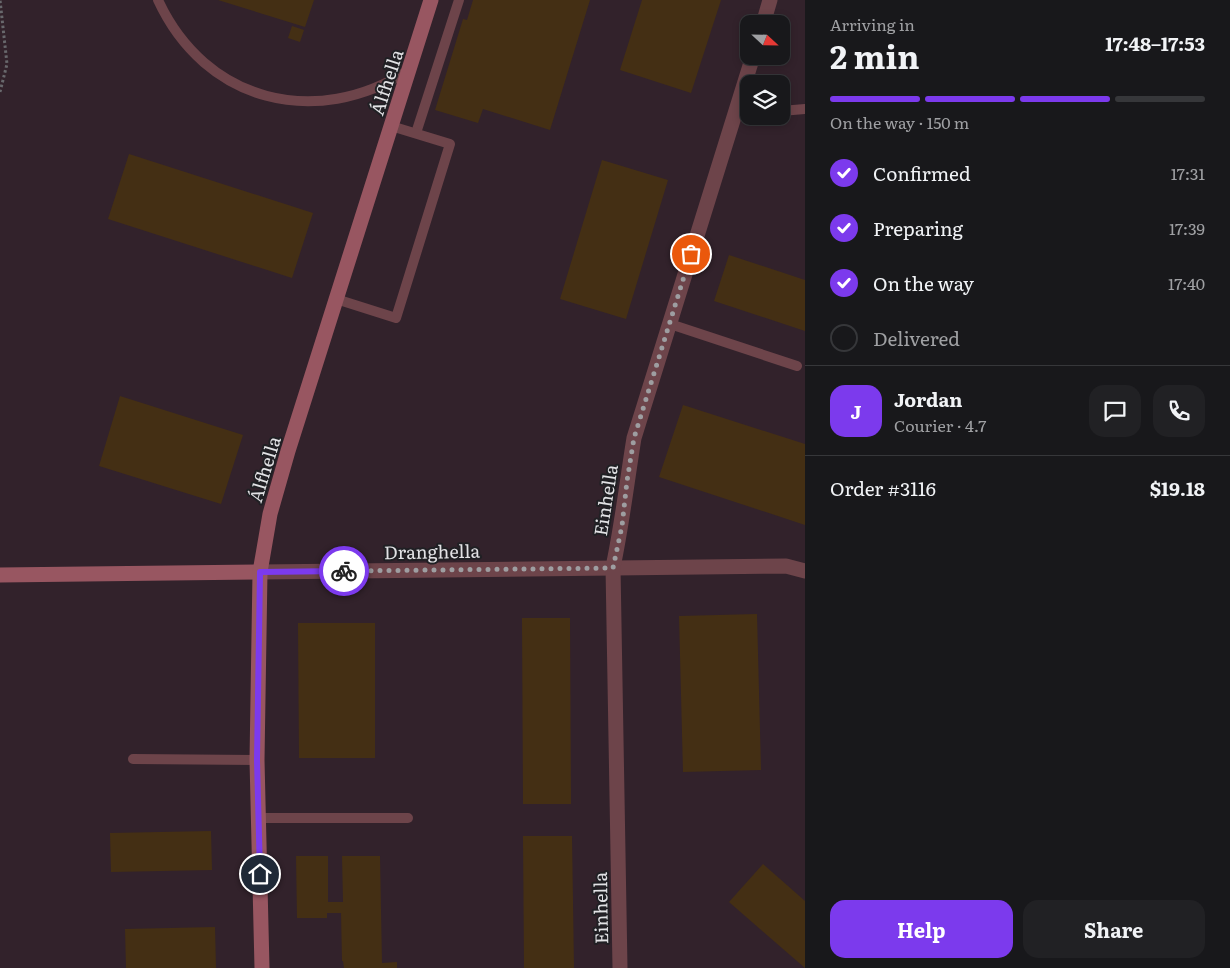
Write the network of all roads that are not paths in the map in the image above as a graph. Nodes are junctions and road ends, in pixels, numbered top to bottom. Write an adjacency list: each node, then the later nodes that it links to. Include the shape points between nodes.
1 (158, 0): 6 (lane, via 174,30 199,58 230,80 265,95 302,102 340,99 376,89)
2 (431, 0): 6 (street, Álfhella)
3 (459, 0): 11 (lane)
4 (770, 0): 5 (street)
5 (766, 15)
6 (409, 70): 10 (street, Álfhella)
7 (805, 109): 8 (lane)
8 (790, 110)
9 (740, 119): 13 (street, Einhella)
10 (391, 126): 11 (lane); 12 (street, Álfhella)
11 (416, 133): 12 (lane, via 450,144 396,318)
12 (336, 300): 17 (street, Álfhella, via 270,514)
13 (670, 324): 14 (lane); 15 (street, Einhella, via 634,438)
14 (797, 366)
15 (613, 568): 16 (street, Dranghella, via 786,566); 17 (street, Dranghella); 24 (street, Einhella)
16 (805, 570)
17 (260, 572): 18 (street, Dranghella); 20 (street, Álfhella)
18 (0, 575)
19 (133, 758): 20 (lane)
20 (257, 760): 21 (street, Álfhella)
21 (258, 818): 22 (lane); 23 (street, Álfhella)
22 (408, 818)
23 (262, 968)
24 (620, 968)

